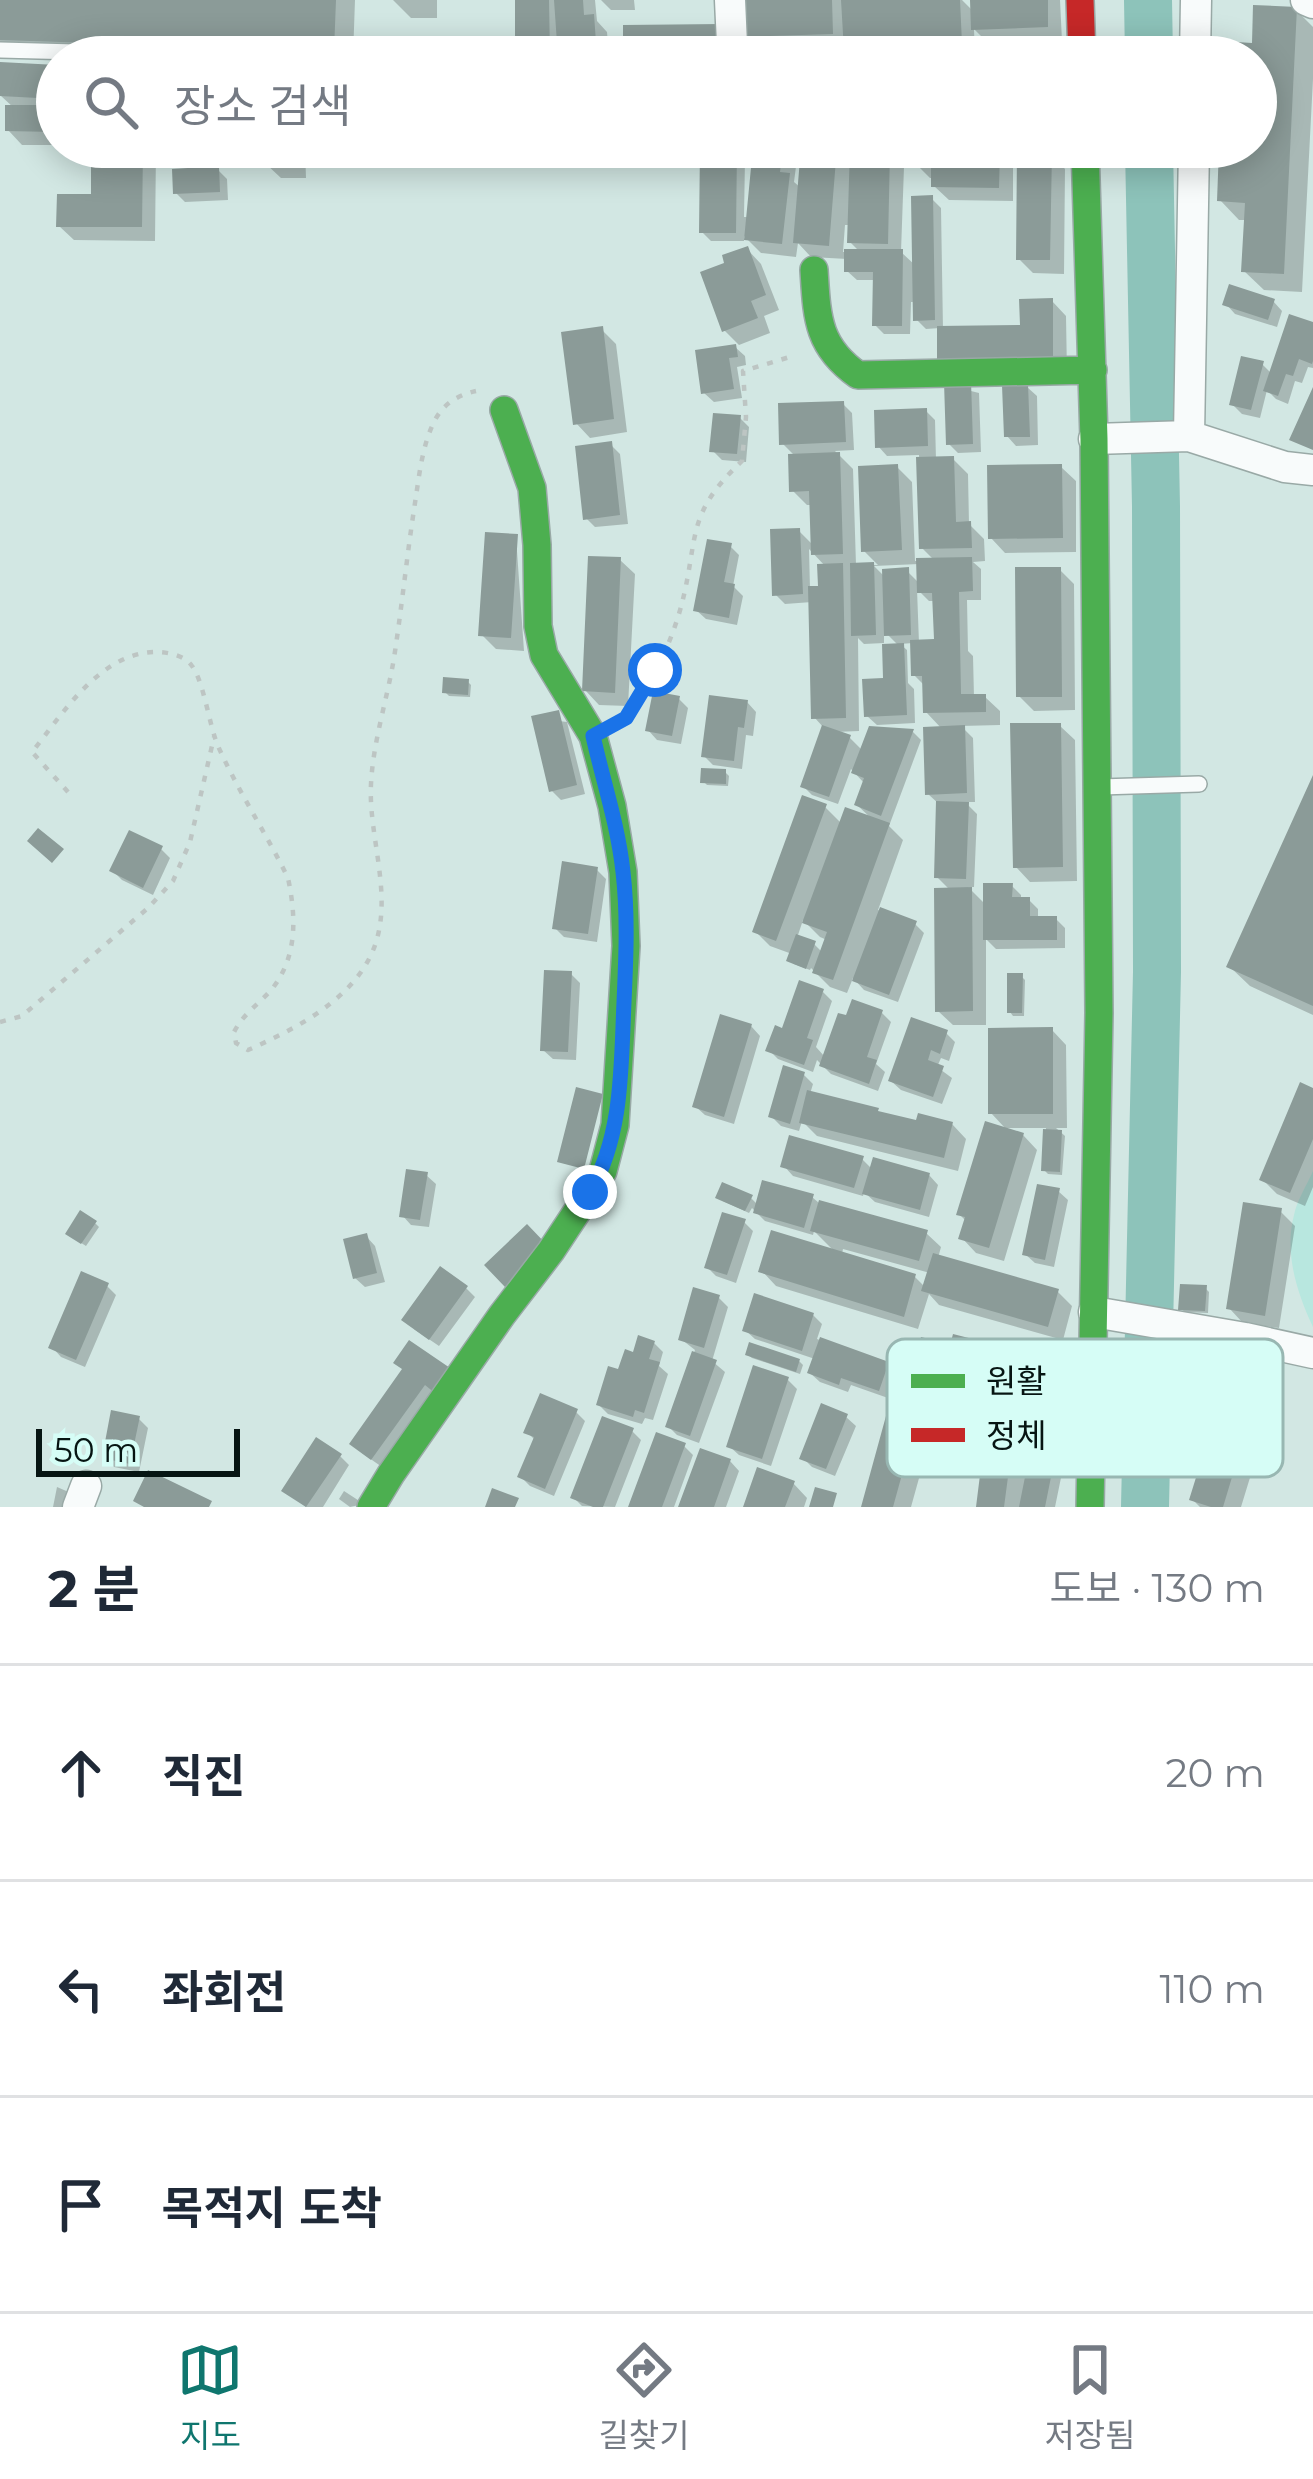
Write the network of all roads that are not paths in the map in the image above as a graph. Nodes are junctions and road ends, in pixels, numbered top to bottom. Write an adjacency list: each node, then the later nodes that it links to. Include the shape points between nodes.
1 (730, 0): 4 (street)
2 (1080, 0): 5 (street)
3 (1196, 0): 6 (street)
4 (732, 36)
5 (1081, 36)
6 (1195, 36)
7 (0, 50): 8 (lane)
8 (36, 51)
9 (1086, 168): 12 (street)
10 (1194, 168): 14 (street)
11 (814, 270): 12 (street, via 818,329 841,365 858,375)
12 (1093, 370): 15 (street)
13 (504, 410): 25 (street, via 532,488 544,655 593,736 623,872 615,1125 603,1171)
14 (1189, 436): 15 (street); 16 (street)
15 (1094, 439): 18 (street)
16 (1313, 470)
17 (1199, 784): 18 (lane)
18 (1097, 787): 19 (street)
19 (1109, 1314): 20 (street); 21 (street)
20 (1107, 1339)
21 (1244, 1339)
22 (1283, 1347): 23 (street)
23 (1313, 1353)
24 (1093, 1477): 26 (street)
25 (371, 1507)
26 (1090, 1507)

